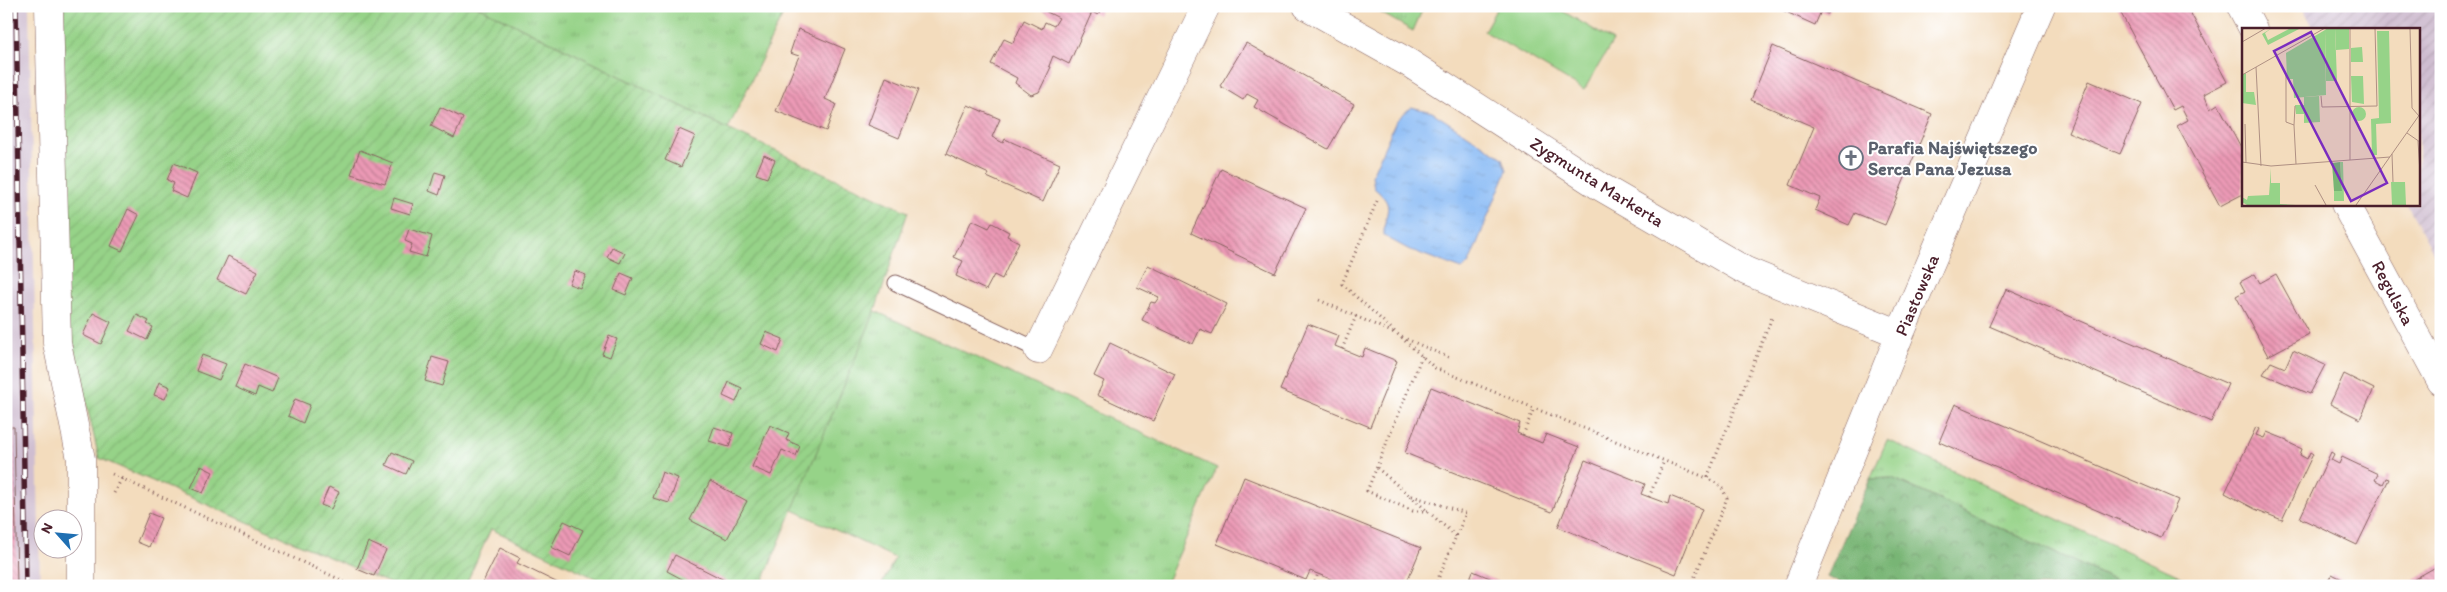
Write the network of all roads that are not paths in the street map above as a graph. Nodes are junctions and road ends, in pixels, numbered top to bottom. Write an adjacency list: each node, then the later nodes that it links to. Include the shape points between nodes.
1 (49, 6): 12 (street, via 57,344 81,459)
2 (1206, 6): 10 (street)
3 (1307, 6): 9 (street, Zygmunta Markerta, via 1409,63 1601,187 1746,270)
4 (2041, 6): 9 (street, Piastowska)
5 (2241, 6): 6 (street)
6 (2252, 28)
7 (2346, 205): 11 (street, Regulska)
8 (896, 283): 10 (lane)
9 (1900, 334): 13 (street, Piastowska)
10 (1038, 350)
11 (2441, 381)
12 (80, 586)
13 (1798, 586)

